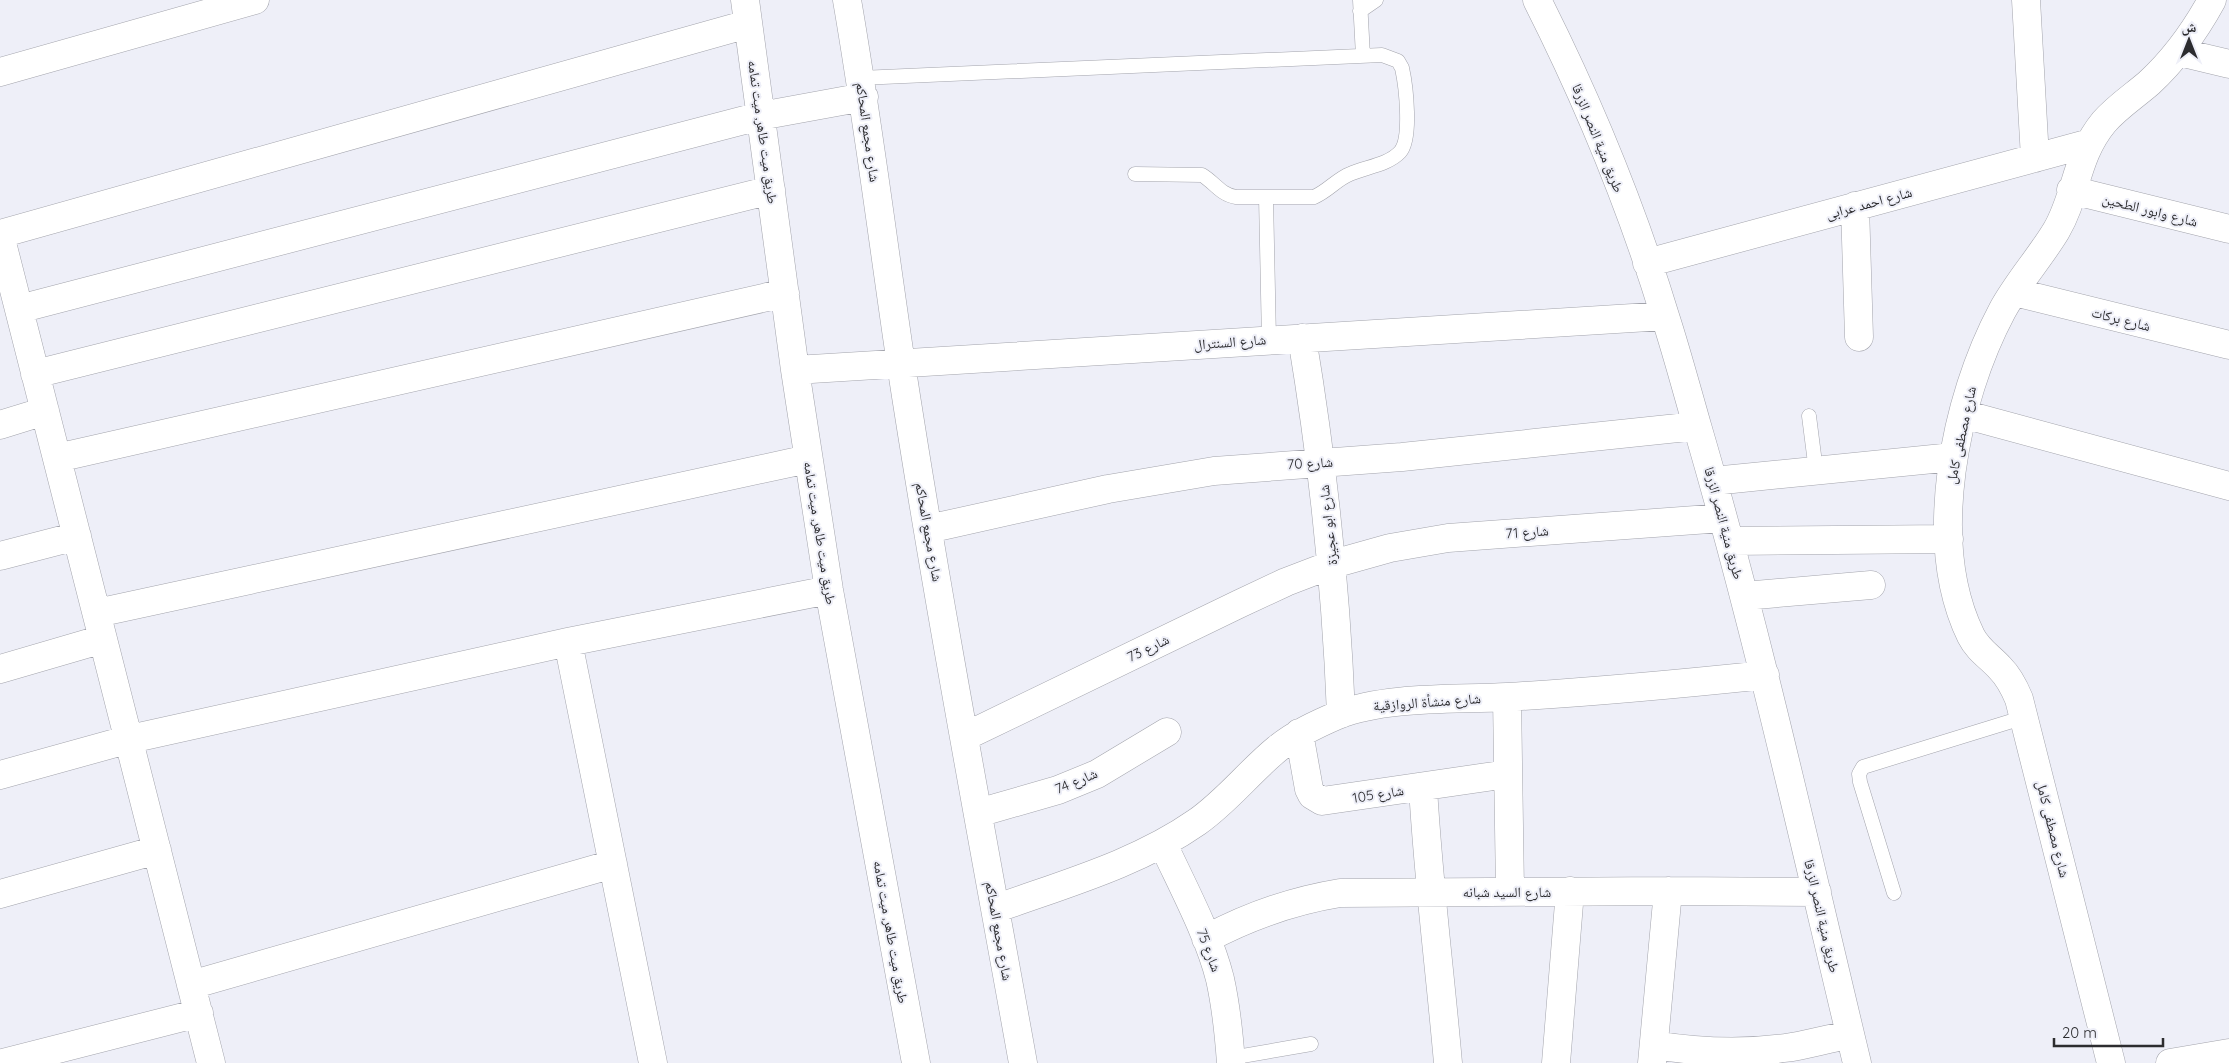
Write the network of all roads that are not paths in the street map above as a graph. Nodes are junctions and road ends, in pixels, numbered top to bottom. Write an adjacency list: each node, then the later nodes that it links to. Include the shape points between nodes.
1 (255, 0): 12 (street)
2 (847, 0): 13 (street, شارع مجمع المحاكم)
3 (1376, 0): 7 (lane)
4 (1537, 0): 24 (street, طريق منية النصر الزرقا, via 1604,148)
5 (2026, 0): 16 (street)
6 (2212, 0): 9 (street, شارع مصطفى كامل)
7 (1360, 6): 10 (lane)
8 (746, 12): 14 (street, طريق ميت طاهر, ميت تمامه); 23 (street)
9 (2179, 52): 11 (street); 15 (street, شارع مصطفى كامل, via 2104,122)
10 (1363, 56): 13 (lane); 20 (lane, via 1391,57 1402,68 1407,136 1400,152 1383,162 1348,174 1314,197)
11 (2229, 64)
12 (0, 72)
13 (862, 88): 14 (street); 33 (street, شارع مجمع المحاكم)
14 (760, 116): 18 (street, طريق ميت طاهر, ميت تمامه); 27 (street)
15 (2090, 143): 16 (street, شارع احمد عرابى); 19 (street, شارع مصطفى كامل)
16 (2034, 158): 21 (street, شارع احمد عرابى)
17 (1135, 174): 20 (lane, via 1202,175 1228,196)
18 (771, 190): 26 (street, طريق ميت طاهر, ميت تمامه); 35 (street)
19 (2072, 190): 22 (street, شارع وابور الطحين); 25 (street, شارع مصطفى كامل, via 2058,229)
20 (1266, 197): 31 (lane)
21 (1855, 206): 24 (street, شارع احمد عرابى); 29 (street)
22 (2229, 229)
23 (0, 234): 27 (street)
24 (1648, 263): 28 (street, طريق منية النصر الزرقا)
25 (2014, 292): 32 (street, شارع بركات); 37 (street, شارع مصطفى كامل, via 2002,311 1976,371)
26 (785, 293): 34 (street, طريق ميت طاهر, ميت تمامه); 42 (street)
27 (11, 298): 35 (street)
28 (1665, 316): 30 (street, شارع السنترال); 40 (street, طريق منية النصر الزرقا)
29 (1859, 337)
30 (1302, 338): 31 (street, شارع السنترال); 44 (street, شارع ابو عجيزة)
31 (1269, 340): 33 (street, شارع السنترال)
32 (2229, 345)
33 (901, 363): 34 (street, شارع السنترال); 48 (street, شارع مجمع المحاكم)
34 (795, 370): 43 (street, طريق ميت طاهر, ميت تمامه)
35 (35, 374): 36 (street)
36 (45, 411): 39 (street); 42 (street)
37 (1963, 414): 41 (street, شارع مصطفى كامل); 47 (street)
38 (1809, 416): 45 (lane)
39 (0, 424)
40 (1697, 426): 44 (street, شارع 70); 46 (street, طريق منية النصر الزرقا)
41 (1953, 457): 45 (street); 51 (street, شارع مصطفى كامل)
42 (57, 458): 50 (street)
43 (808, 459): 55 (street, طريق ميت طاهر, ميت تمامه); 57 (street)
44 (1322, 463): 48 (street, شارع 70, via 1161,478); 53 (street, شارع ابو عجيزة)
45 (1816, 471): 46 (street)
46 (1713, 481): 49 (street, طريق منية النصر الزرقا)
47 (2229, 486)
48 (928, 529): 67 (street, شارع مجمع المحاكم)
49 (1727, 529): 51 (street, شارع 71); 53 (street, شارع 71, via 1448,538 1390,548); 56 (street, طريق منية النصر الزرقا)
50 (77, 536): 52 (street); 57 (street)
51 (1949, 539): 64 (street, شارع مصطفى كامل, via 1953,580 1972,638 2011,682)
52 (0, 556)
53 (1333, 564): 63 (street, شارع ابو عجيزة); 67 (street, شارع 73, via 1247,601)
54 (1871, 585): 56 (street)
55 (829, 590): 59 (street); 96 (street, طريق ميت طاهر, ميت تمامه)
56 (1744, 596): 61 (street, طريق منية النصر الزرقا)
57 (97, 613): 58 (street)
58 (103, 639): 60 (street); 68 (street)
59 (568, 642): 68 (street); 75 (street)
60 (0, 669)
61 (1764, 675): 62 (street, شارع منشأة الروازقية); 79 (street, طريق منية النصر الزرقا)
62 (1507, 697): 63 (street, شارع منشأة الروازقية, via 1392,703); 69 (street)
63 (1341, 714): 66 (street, شارع منشأة الروازقية)
64 (2025, 717): 81 (lane, via 1863,767 1859,774 1860,782); 101 (street, شارع مصطفى كامل)
65 (1167, 732): 72 (street, شارع 74, via 1096,774 1058,790)
66 (1300, 733): 71 (street, شارع 105, via 1307,784 1317,798 1329,801); 73 (street, شارع منشأة الروازقية, via 1198,821)
67 (964, 737): 72 (street, شارع مجمع المحاكم)
68 (130, 739): 70 (street); 74 (street)
69 (1508, 774): 71 (street, شارع 105); 77 (street)
70 (0, 775)
71 (1423, 787): 80 (street)
72 (978, 814): 83 (street, شارع مجمع المحاكم)
73 (1163, 844): 83 (street, شارع منشأة الروازقية, via 1126,862); 84 (street, شارع 75)
74 (157, 850): 82 (street); 85 (street)
75 (613, 864): 85 (street); 95 (street)
76 (1668, 891): 78 (street, شارع السيد شبانه); 79 (street, شارع السيد شبانه); 90 (street)
77 (1510, 892): 78 (street, شارع السيد شبانه); 80 (street, شارع السيد شبانه)
78 (1570, 892): 99 (street)
79 (1817, 892): 87 (street, طريق منية النصر الزرقا)
80 (1430, 893): 84 (street, شارع السيد شبانه, via 1340,893 1305,899 1238,922); 98 (street)
81 (1894, 893)
82 (0, 894)
83 (995, 909): 97 (street, شارع مجمع المحاكم)
84 (1206, 939): 92 (street, شارع 75, via 1219,977)
85 (191, 985): 86 (street)
86 (199, 1013): 93 (street); 94 (street)
87 (1850, 1035): 91 (street); 100 (street, طريق منية النصر الزرقا)
88 (1311, 1044): 92 (lane)
89 (2229, 1053): 102 (street)
90 (1653, 1054): 91 (street, via 1719,1052)
91 (1751, 1057)
92 (1231, 1060)
93 (3, 1063)
94 (211, 1063)
95 (653, 1063)
96 (916, 1063)
97 (1023, 1063)
98 (1448, 1063)
99 (1556, 1063)
100 (1857, 1063)
101 (2111, 1063)
102 (2170, 1063)

